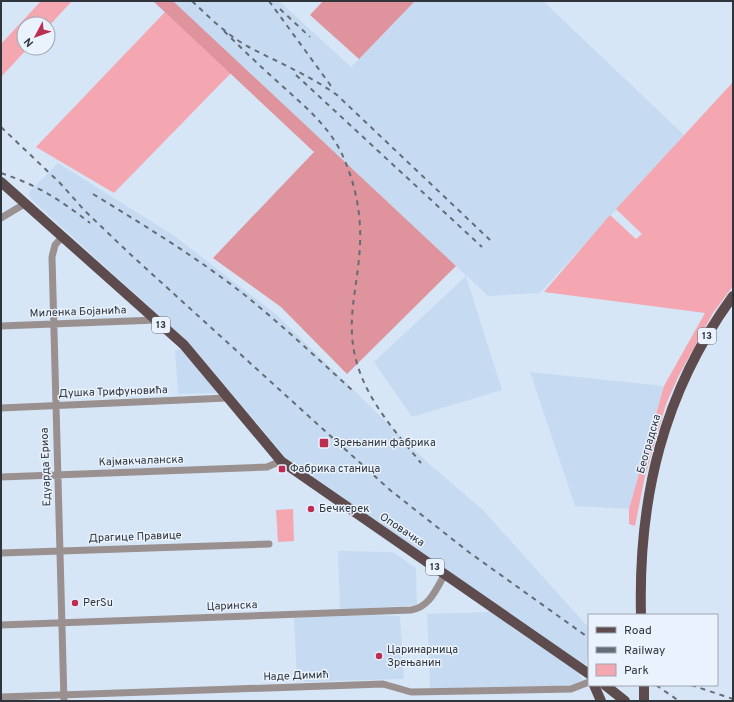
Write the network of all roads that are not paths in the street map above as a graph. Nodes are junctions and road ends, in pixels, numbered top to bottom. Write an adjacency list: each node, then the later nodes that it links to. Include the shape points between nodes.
1 (1, 182): 2 (main road, 13)
2 (26, 202): 3 (street); 4 (main road, 13)
3 (1, 218)
4 (63, 236): 6 (main road, 13); 7 (street, Едуарда Ериоа, via 55,245 52,258)
5 (733, 296): 19 (main road, Београдска / 13, via 691,365 662,437 651,478 644,525 640,562)
6 (156, 320): 7 (street, Миленка Бојанића); 9 (main road, 13, via 184,345)
7 (54, 323): 8 (street, Миленка Бојанића); 10 (street, Едуарда Ериоа)
8 (1, 326)
9 (227, 398): 10 (street, Душка Трифуновића); 12 (main road, 13)
10 (55, 406): 11 (street, Душка Трифуновића); 13 (street, Едуарда Ериоа)
11 (1, 408)
12 (280, 462): 13 (street, Кајмакчаланска, via 267,467); 18 (main road, Оповачка / 13)
13 (58, 475): 14 (street, Кајмакчаланска); 16 (street, Едуарда Ериоа)
14 (1, 477)
15 (269, 544): 16 (street, Драгице Правице)
16 (60, 551): 17 (street, Драгице Правице); 20 (street, Едуарда Ериоа)
17 (1, 553)
18 (445, 574): 20 (street, Царинска, via 424,606 411,610); 22 (main road, Оповачка / 13)
19 (641, 614)
20 (62, 622): 21 (street, Царинска); 28 (street, Едуарда Ериоа)
21 (1, 625)
22 (588, 673)
23 (588, 682): 28 (street, Наде Димић, via 571,689 411,692 383,684)
24 (594, 686): 29 (main road)
25 (606, 686): 30 (main road)
26 (644, 686): 31 (main road)
27 (1, 698): 28 (street, Наде Димић)
28 (64, 698)
29 (600, 701)
30 (625, 701)
31 (644, 701)

